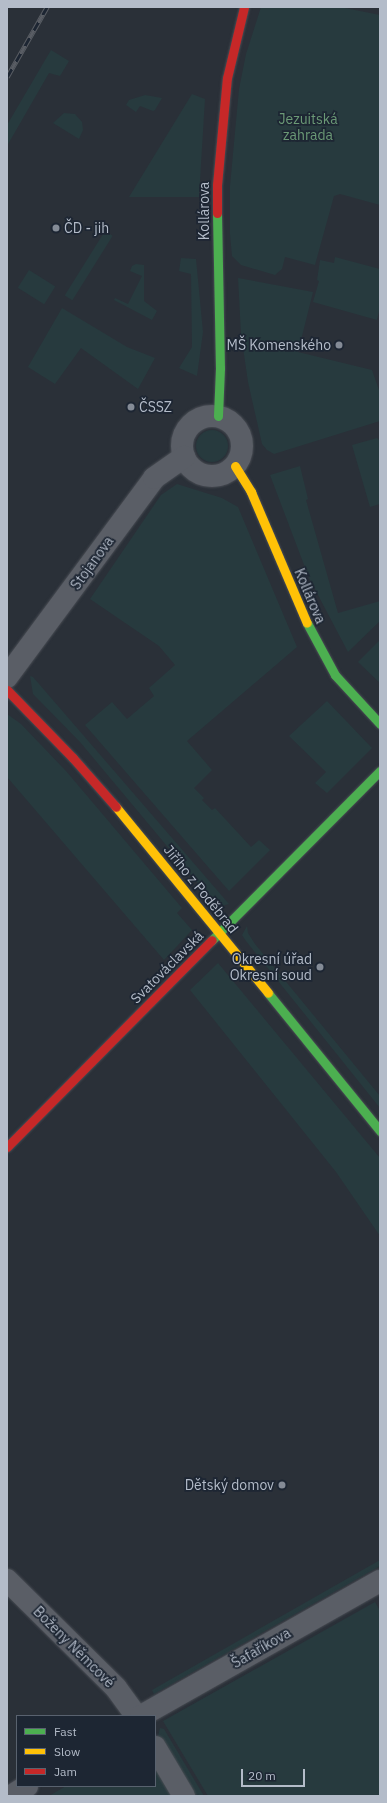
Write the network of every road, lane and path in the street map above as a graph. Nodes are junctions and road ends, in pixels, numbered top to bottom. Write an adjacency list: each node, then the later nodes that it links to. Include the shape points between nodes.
1 (244, 7): 2 (street, Kollárova, via 227,78 217,185 220,368)
2 (218, 416): 3 (street, via 202,417 189,426 182,441); 4 (street, via 233,424 240,434 242,450)
3 (184, 457): 4 (street, via 193,469 207,475 222,474); 5 (street, Stojanova, via 154,478)
4 (235, 466): 7 (street, Kollárova, via 251,492 315,642 335,675)
5 (7, 677)
6 (7, 690): 9 (street, Jiřího z Poděbrad, via 73,758)
7 (380, 724)
8 (380, 771): 9 (street, Svatováclavská)
9 (220, 933): 10 (street, Jiřího z Poděbrad); 11 (street, Svatováclavská)
10 (380, 1131)
11 (7, 1147)
12 (7, 1580): 14 (street, Boženy Němcové, via 116,1688)
13 (380, 1580): 15 (street, Šafaříkova)
14 (135, 1715)
15 (143, 1715)
16 (156, 1749): 19 (street)
17 (25, 1787): 18 (street)
18 (10, 1796)
19 (184, 1796)

